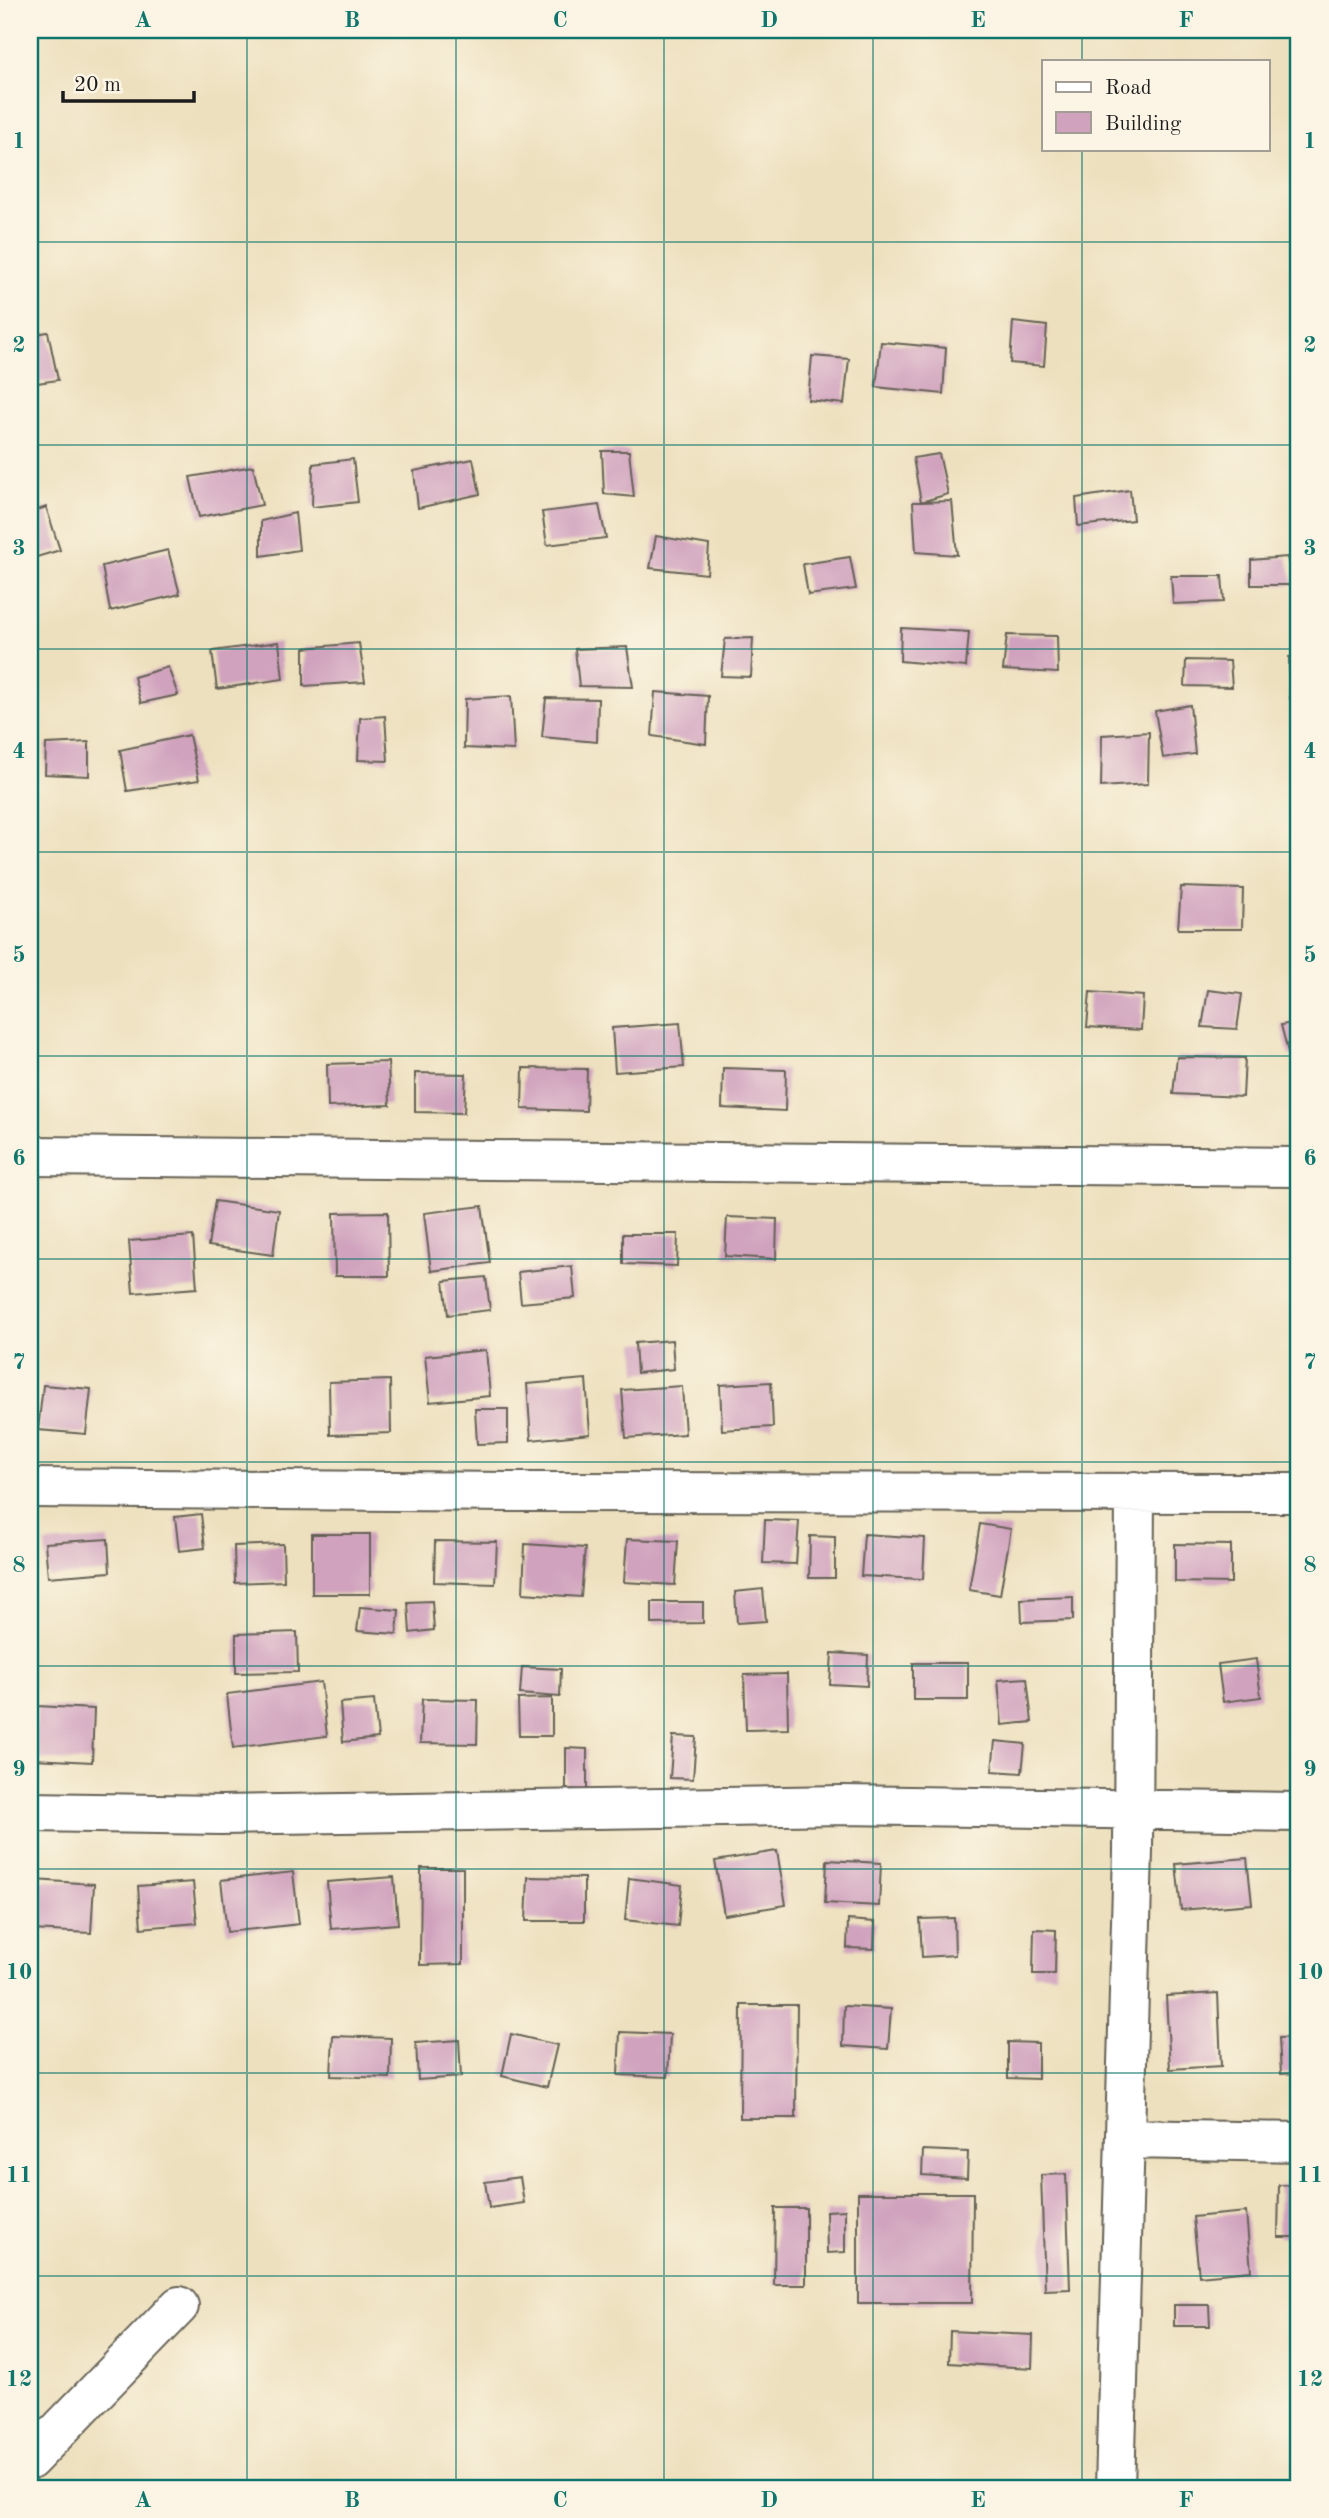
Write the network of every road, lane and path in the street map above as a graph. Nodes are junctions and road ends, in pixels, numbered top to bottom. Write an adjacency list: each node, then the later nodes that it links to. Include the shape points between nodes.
1 (30, 1156): 2 (street)
2 (1299, 1167)
3 (30, 1488): 4 (street)
4 (1135, 1491): 5 (street); 6 (street)
5 (1299, 1493)
6 (1132, 1809): 7 (street, via 843,1804 220,1815); 8 (street); 9 (street)
7 (30, 1812)
8 (1299, 1812)
9 (1126, 2138): 10 (street); 13 (street)
10 (1299, 2142)
11 (179, 2306): 12 (street)
12 (30, 2460)
13 (1115, 2488)

